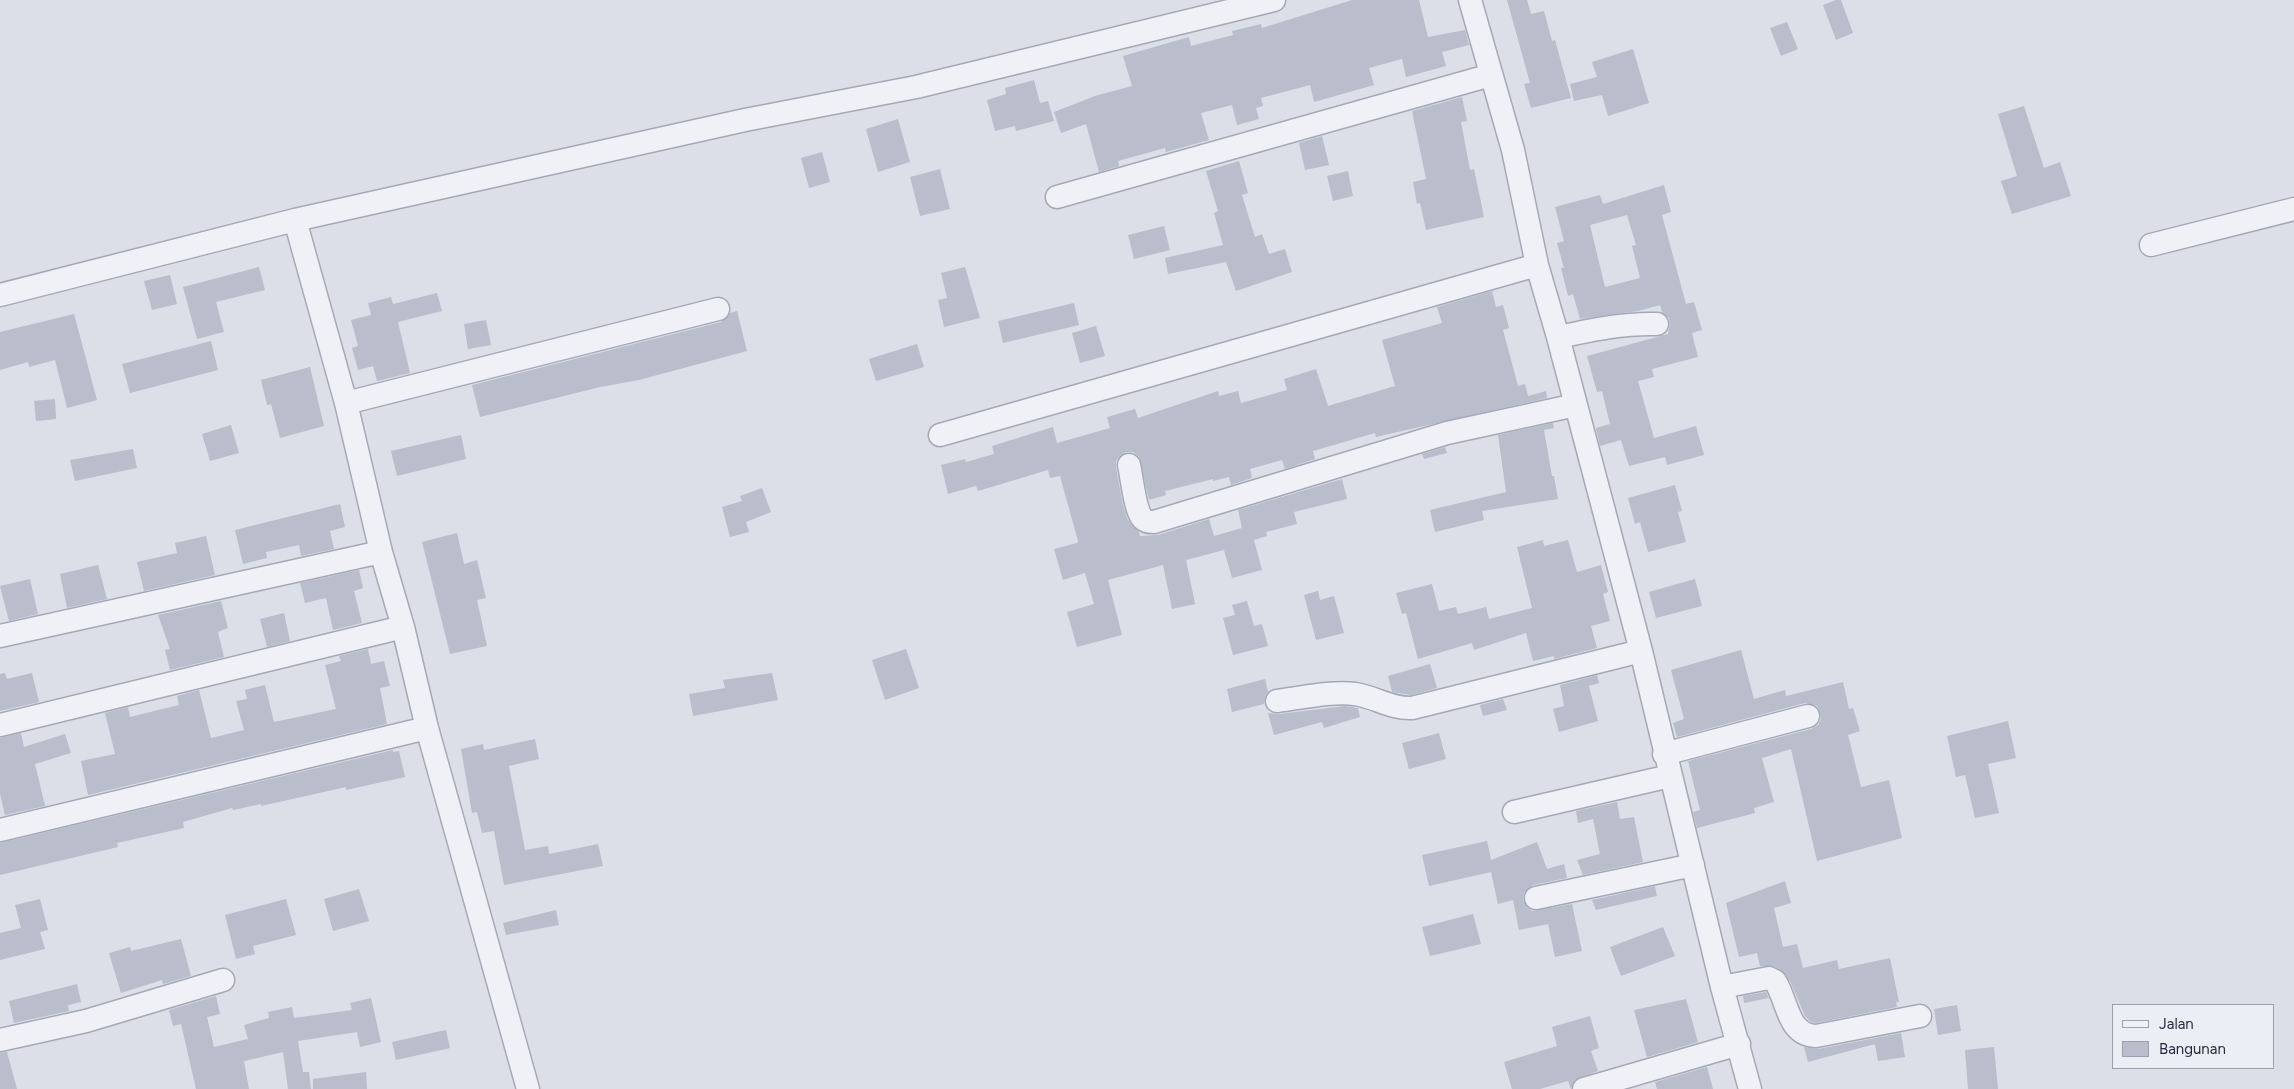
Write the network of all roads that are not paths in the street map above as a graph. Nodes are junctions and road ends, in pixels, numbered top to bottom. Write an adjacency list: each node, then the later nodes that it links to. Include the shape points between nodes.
1 (1274, 0): 6 (street, via 916,88 745,120)
2 (1470, 0): 3 (street)
3 (1491, 75): 4 (street); 8 (street, via 1513,150)
4 (1058, 197)
5 (2294, 209): 7 (street)
6 (295, 220): 9 (street); 13 (street)
7 (2151, 245)
8 (1537, 265): 12 (street); 15 (street)
9 (0, 295)
10 (718, 309): 13 (street)
11 (1657, 324): 12 (street, via 1608,326)
12 (1558, 337): 14 (street)
13 (346, 404): 17 (street)
14 (1576, 405): 16 (street, via 1447,433 1154,522 1142,519); 20 (street)
15 (940, 435)
16 (1129, 465)
17 (381, 552): 18 (street); 19 (street)
18 (402, 627): 23 (street); 24 (street)
19 (0, 636)
20 (1641, 651): 21 (street, via 1412,708 1399,709 1357,694); 25 (street)
21 (1277, 701)
22 (1808, 716): 25 (street)
23 (0, 725)
24 (427, 728): 28 (street); 36 (street)
25 (1664, 754): 26 (street)
26 (1670, 776): 27 (street); 29 (street)
27 (1514, 812)
28 (0, 830)
29 (1693, 865): 30 (street); 32 (street)
30 (1536, 898)
31 (223, 980): 34 (street, via 86,1021)
32 (1722, 987): 33 (street, via 1769,978 1775,981 1794,1026 1806,1036); 35 (street)
33 (1920, 1016)
34 (0, 1040)
35 (1738, 1044): 37 (street); 38 (street)
36 (528, 1089)
37 (1584, 1089)
38 (1750, 1089)

